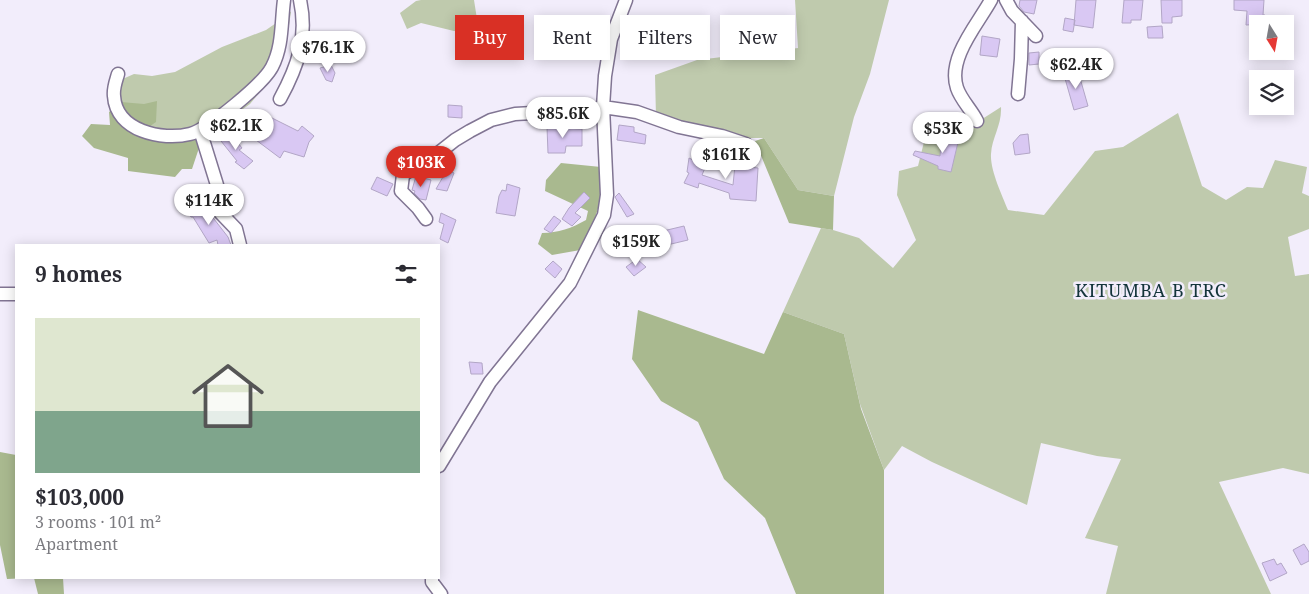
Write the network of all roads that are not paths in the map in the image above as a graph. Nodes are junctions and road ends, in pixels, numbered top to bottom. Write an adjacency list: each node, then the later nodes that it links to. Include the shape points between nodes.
1 (284, 0): 13 (street, via 280,47 271,70 253,89)
2 (300, 0): 10 (street, via 304,24 302,46)
3 (626, 0): 11 (street, via 609,50)
4 (991, 0): 12 (street, via 964,44 955,68 957,90)
5 (1006, 0): 6 (street)
6 (1022, 21): 7 (street); 9 (street)
7 (1036, 36)
8 (118, 74): 13 (street, via 114,97 118,110 138,129 156,136 191,134)
9 (1018, 94)
10 (280, 99)
11 (603, 108): 14 (street, via 637,112 679,127); 15 (street, via 570,114 515,114 491,120 455,140 427,162 403,175 401,191); 19 (street, via 607,195 604,215 570,283 490,382)
12 (977, 121)
13 (200, 130): 16 (street, via 217,185 211,197 213,205 236,229)
14 (746, 144)
15 (426, 219)
16 (240, 244)
17 (0, 294): 18 (street)
18 (15, 294)
19 (440, 461)
20 (432, 580): 21 (street); 22 (street)
21 (427, 594)
22 (441, 594)

